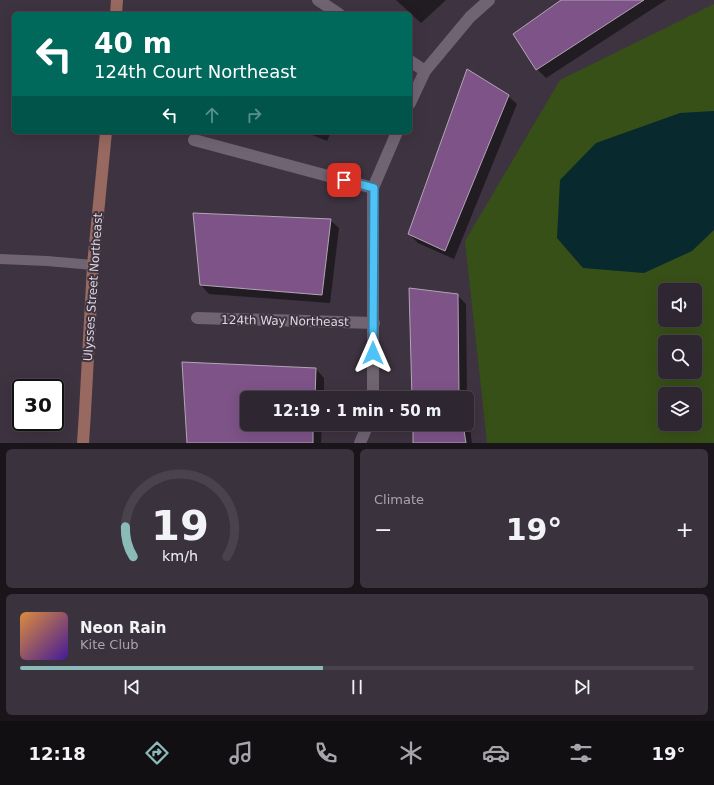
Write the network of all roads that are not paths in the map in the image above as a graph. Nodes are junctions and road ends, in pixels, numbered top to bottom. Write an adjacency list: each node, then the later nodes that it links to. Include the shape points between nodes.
1 (117, 0): 4 (street)
2 (318, 0): 5 (street)
3 (489, 0): 7 (street, via 470,17)
4 (116, 12)
5 (336, 12)
6 (412, 62): 7 (street)
7 (425, 72): 8 (street)
8 (412, 99)
9 (106, 134): 14 (street, Ulysses Street Northeast)
10 (396, 134): 12 (street)
11 (194, 140): 12 (street)
12 (374, 188): 16 (street)
13 (0, 259): 14 (lane)
14 (93, 265): 19 (street, Ulysses Street Northeast)
15 (197, 318): 16 (street, 124th Way Northeast)
16 (374, 323): 17 (street)
17 (373, 391)
18 (365, 431): 20 (street)
19 (83, 443)
20 (360, 443)

